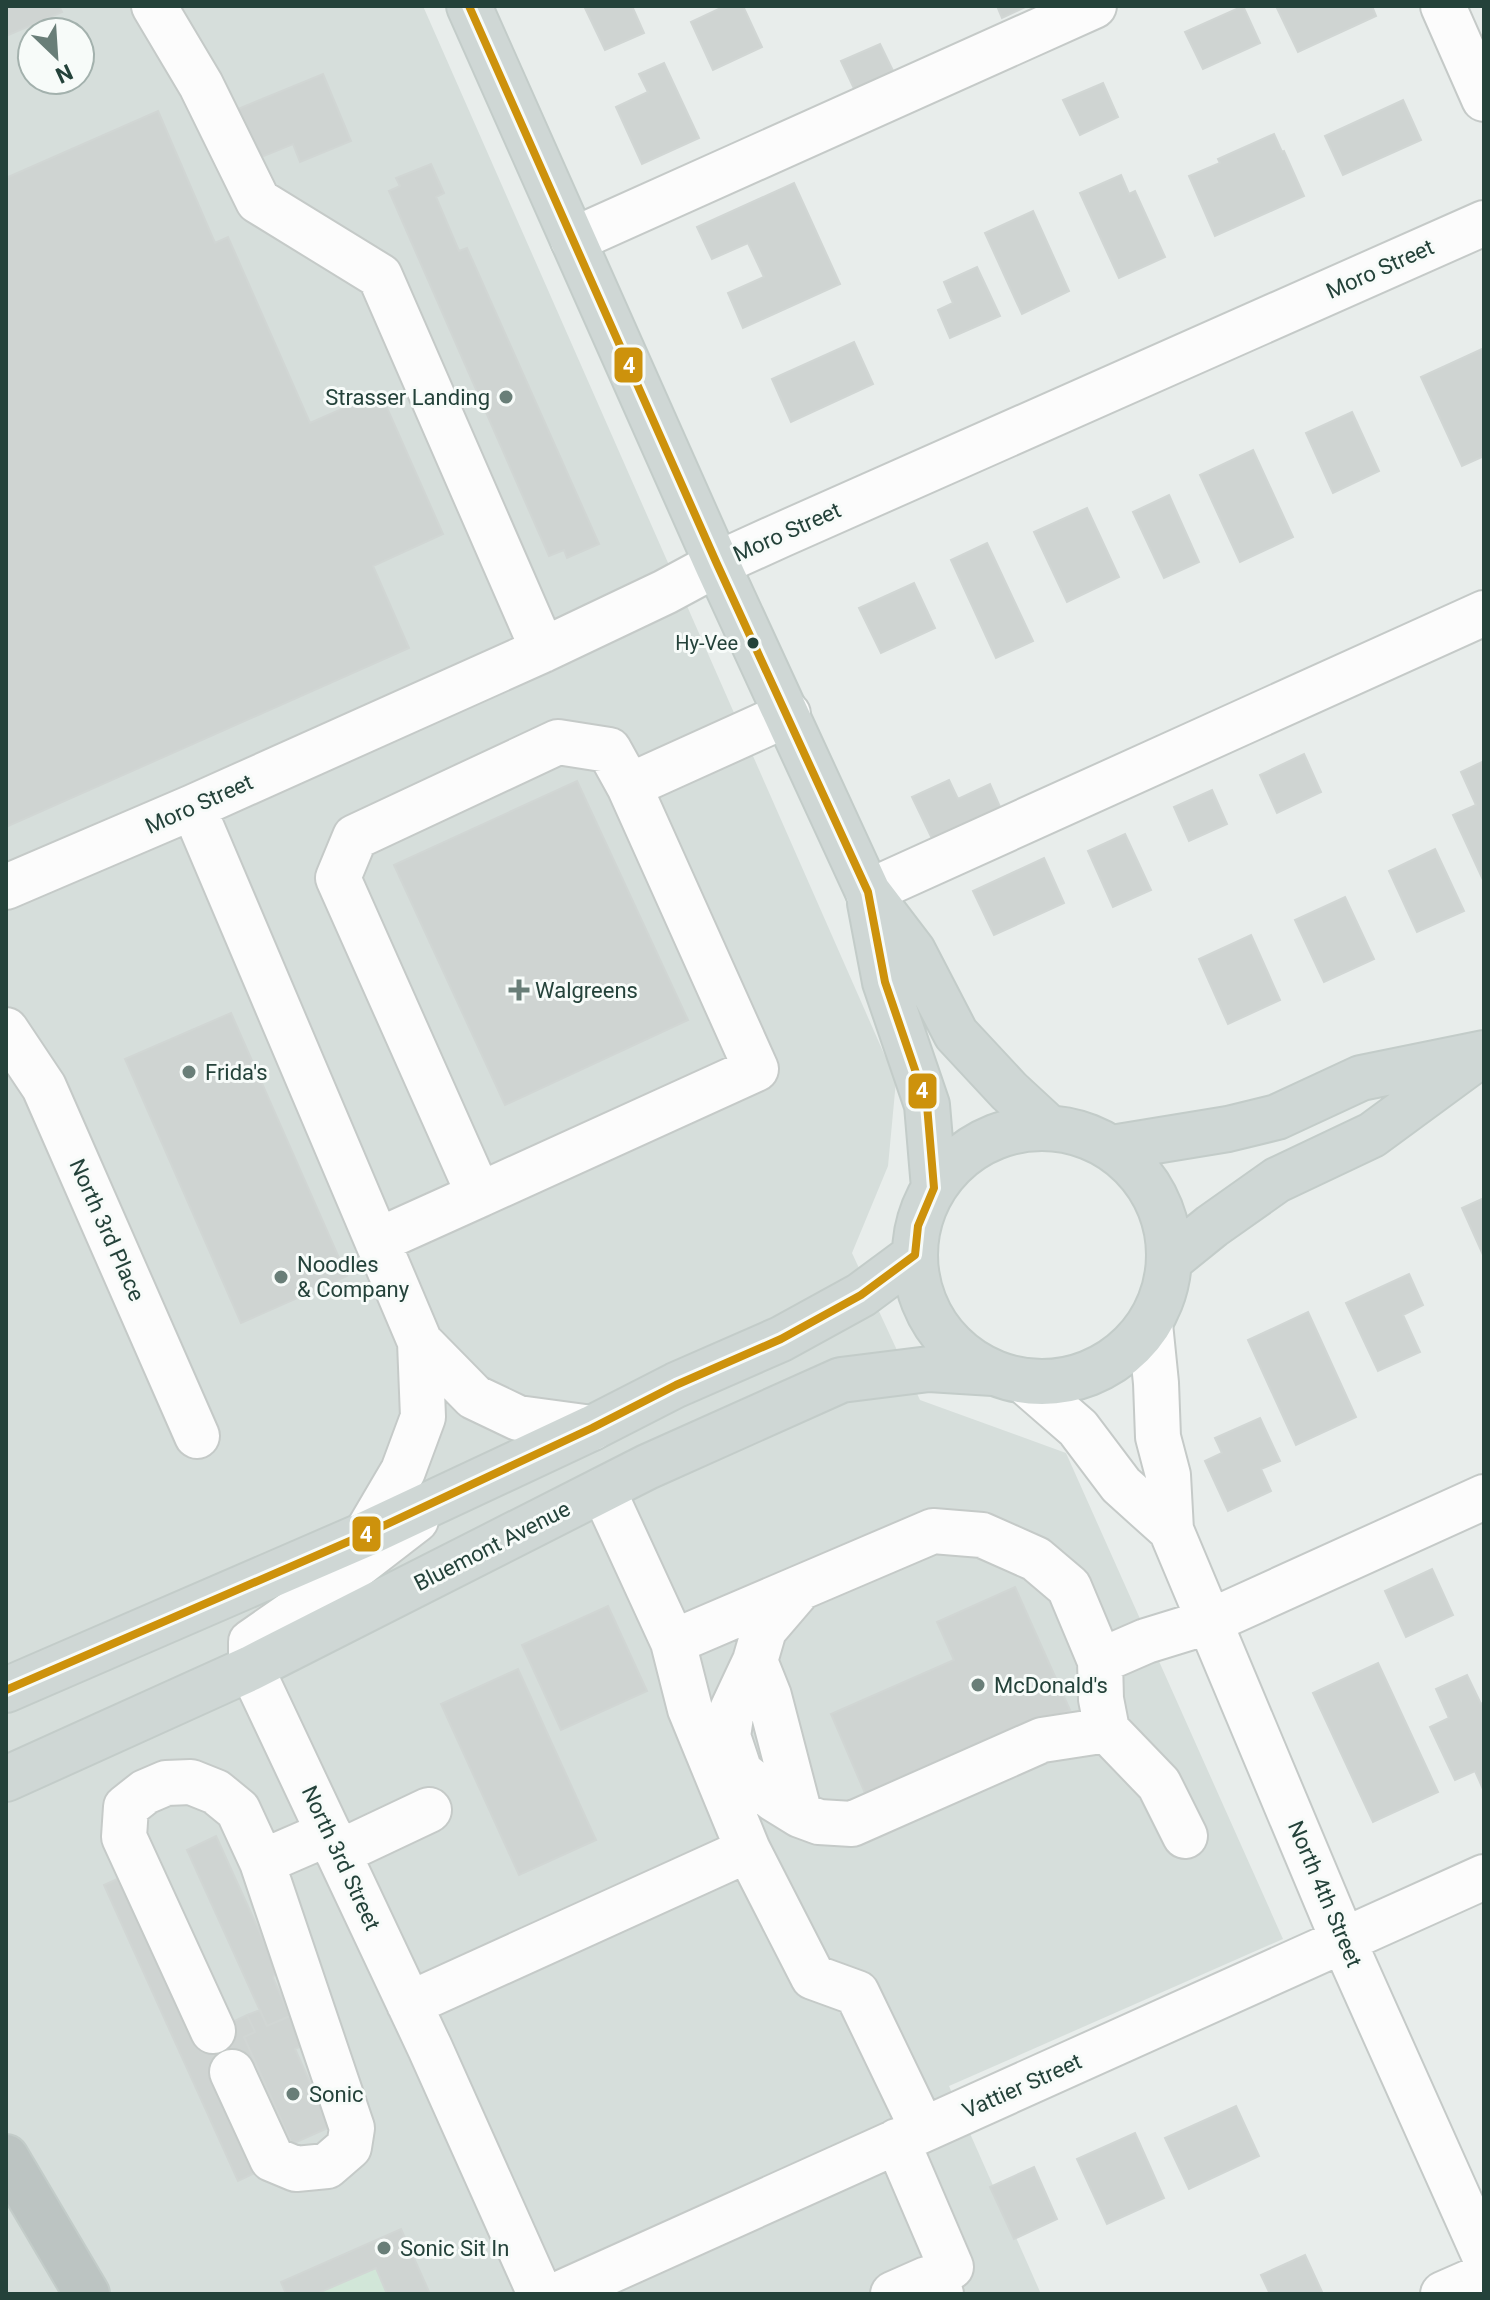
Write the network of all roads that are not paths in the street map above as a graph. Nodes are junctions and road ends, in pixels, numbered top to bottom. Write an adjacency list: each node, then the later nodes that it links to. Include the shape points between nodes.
1 (154, 6): 10 (street, via 201,85 258,201 380,276)
2 (469, 6): 7 (main road)
3 (1094, 6): 7 (street)
4 (1443, 6): 5 (street)
5 (1484, 99)
6 (1484, 223): 8 (street, Moro Street)
7 (573, 240): 8 (main road)
8 (717, 564): 10 (street, Moro Street); 11 (main road)
9 (1484, 613): 15 (street)
10 (543, 650): 13 (street, Moro Street)
11 (788, 714): 12 (street); 15 (main road)
12 (629, 786): 21 (street, via 756,1069); 21 (street, via 609,750 558,742 355,837 338,878)
13 (193, 807): 14 (street, Moro Street); 22 (street)
14 (6, 887)
15 (868, 892): 18 (main road, via 913,951 956,1034); 20 (main road, via 885,982 927,1105)
16 (6, 1030): 29 (street, North 3rd Place, via 44,1087)
17 (1483, 1054): 19 (main road, via 1361,1078 1277,1117); 24 (main road, via 1372,1135 1277,1180)
18 (1049, 1128): 19 (main road); 20 (main road, via 1005,1134 977,1146)
19 (1112, 1148): 24 (main road, via 1143,1177 1158,1202 1168,1229)
20 (934, 1188): 23 (main road, via 918,1226)
21 (479, 1195): 22 (street)
22 (377, 1241): 26 (street)
23 (915, 1255): 27 (main road, via 918,1283 944,1337 963,1356); 28 (main road, via 861,1295 781,1339)
24 (1170, 1260): 25 (main road, via 1165,1292)
25 (1150, 1324): 27 (main road, via 1121,1356 1085,1375 1056,1382); 33 (street, North 4th Street)
26 (420, 1342): 28 (street, via 474,1397 518,1418); 34 (street, via 423,1417 403,1471)
27 (1008, 1377): 30 (main road, Bluemont Avenue, via 929,1369 841,1380); 33 (street, North 4th Street, via 1078,1428 1121,1485)
28 (592, 1428): 31 (main road)
29 (197, 1436)
30 (603, 1490): 37 (street); 39 (main road, Bluemont Avenue)
31 (447, 1497): 34 (main road); 39 (street, via 251,1642)
32 (1484, 1497): 36 (street)
33 (1171, 1530): 36 (street, North 4th Street)
34 (366, 1534): 40 (main road)
35 (800, 1588): 37 (street); 38 (street, via 933,1531 982,1535 1036,1559 1069,1587); 41 (street, via 764,1630 755,1661 800,1815 852,1824 1042,1740)
36 (1211, 1621): 38 (street); 49 (street, North 4th Street)
37 (673, 1642): 46 (street, via 690,1709)
38 (1100, 1661): 41 (street)
39 (251, 1668): 42 (main road, Bluemont Avenue); 45 (street, North 3rd Street)
40 (6, 1690)
41 (1107, 1730): 44 (street, via 1159,1784)
42 (6, 1779)
43 (429, 1810): 45 (street)
44 (1185, 1836)
45 (333, 1843): 47 (street); 50 (street, North 3rd Street)
46 (748, 1850): 50 (street, via 495,1953); 53 (street, via 813,1977 857,1993)
47 (262, 1862): 51 (street, via 238,1810 216,1792 191,1782 166,1783 126,1807 124,1837); 52 (street, via 352,2128 349,2147 327,2166 296,2169 272,2159)
48 (1484, 1877): 49 (street, Vattier Street)
49 (1343, 1940): 53 (street, Vattier Street); 55 (street, North 4th Street)
50 (409, 2004): 59 (street, North 3rd Street)
51 (213, 2031)
52 (232, 2072)
53 (910, 2136): 57 (street); 60 (street, Vattier Street)
54 (6, 2157): 58 (highway)
55 (1484, 2255)
56 (1484, 2276): 61 (street)
57 (937, 2286)
58 (87, 2294)
59 (540, 2294)
60 (559, 2294)
61 (1443, 2294)

